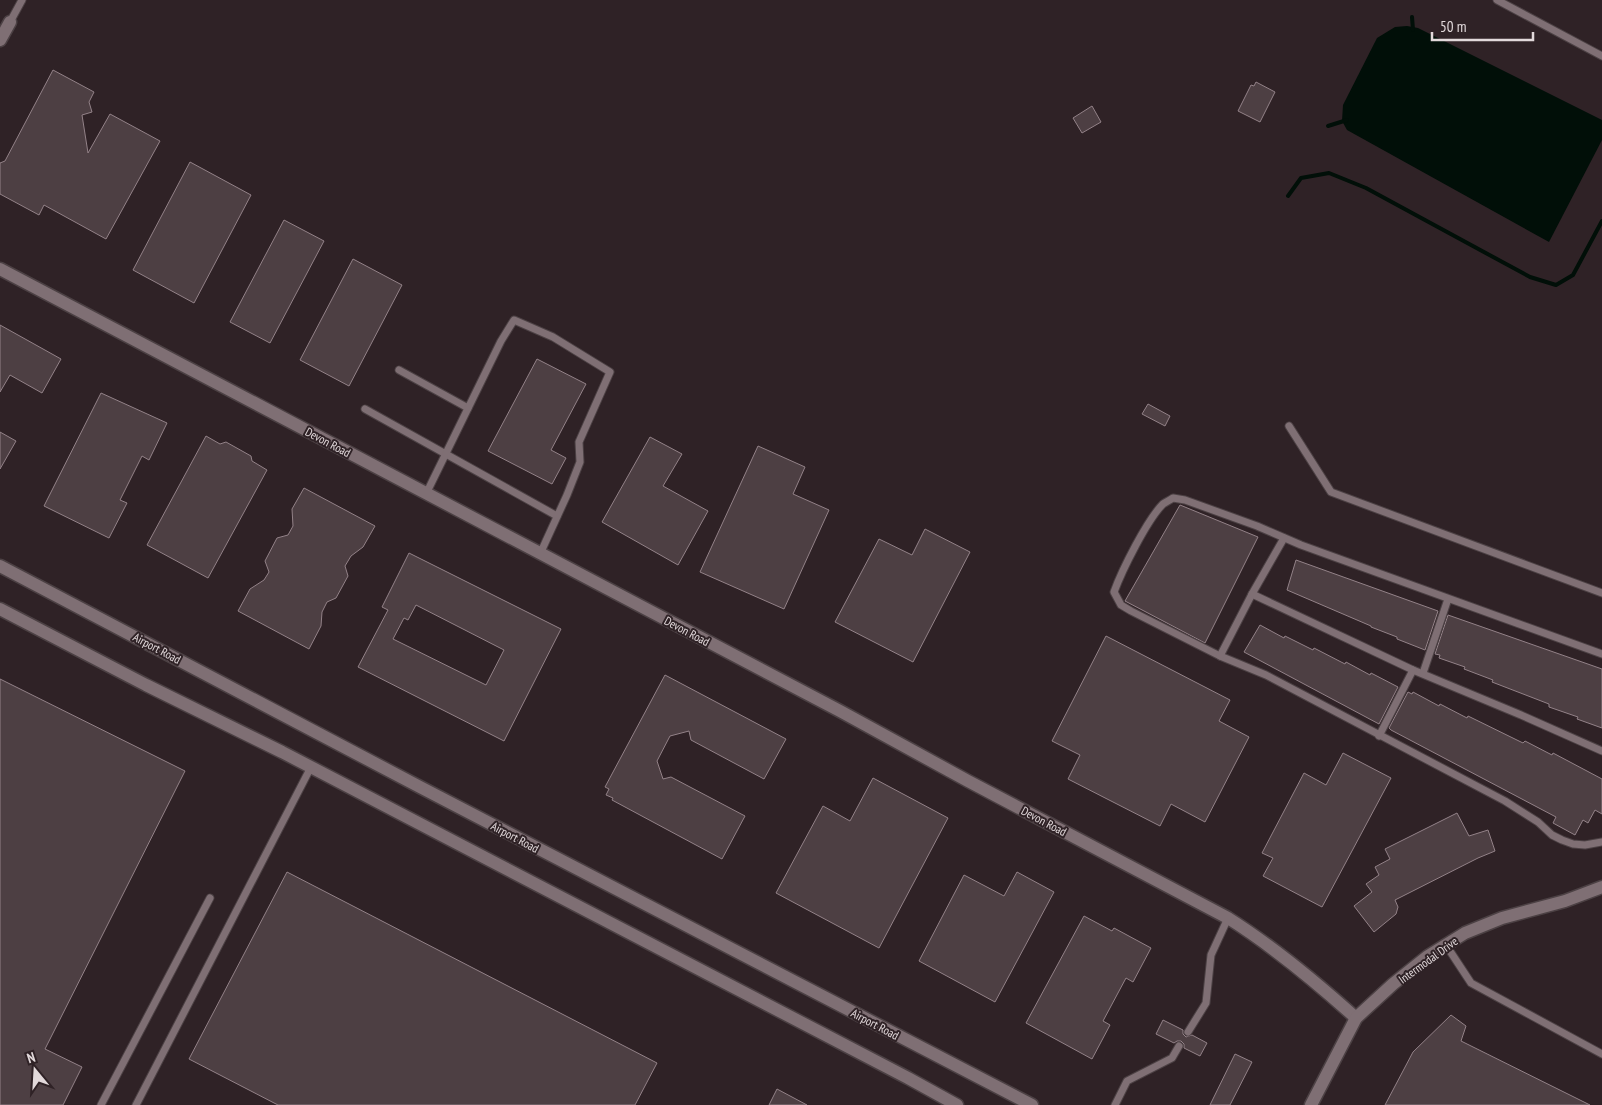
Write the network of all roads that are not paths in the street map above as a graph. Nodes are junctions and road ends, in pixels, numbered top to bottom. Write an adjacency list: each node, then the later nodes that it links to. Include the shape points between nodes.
1 (22, 0): 3 (lane)
2 (1497, 0): 5 (lane)
3 (10, 22): 4 (main road)
4 (0, 40)
5 (1602, 56)
6 (0, 269): 12 (main road, Devon Road)
7 (399, 370): 8 (lane)
8 (468, 408): 11 (lane); 13 (lane, via 514,320 553,337 610,372 579,442 580,462)
9 (366, 409): 11 (lane)
10 (1289, 426): 17 (lane, via 1331,492)
11 (445, 455): 12 (lane); 13 (lane)
12 (426, 494): 15 (main road, Devon Road)
13 (557, 516): 15 (lane)
14 (1284, 538): 18 (lane); 19 (lane); 22 (lane, via 1173,498 1164,503 1142,535 1117,582 1114,592 1121,605)
15 (540, 554): 31 (main road, Devon Road)
16 (0, 566): 40 (main road, Airport Road)
17 (1602, 593)
18 (1252, 594): 22 (lane); 23 (lane)
19 (1448, 599): 21 (lane); 24 (lane)
20 (0, 609): 27 (main road)
21 (1602, 654)
22 (1220, 656): 25 (lane, via 1266,675)
23 (1413, 670): 24 (lane); 25 (lane)
24 (1423, 674): 26 (lane)
25 (1379, 736): 28 (lane, via 1505,802 1562,840 1584,845)
26 (1602, 751)
27 (310, 767): 37 (lane); 39 (main road)
28 (1602, 842)
29 (1602, 887): 32 (main road, Intermodal Drive, via 1502,918)
30 (210, 898): 38 (lane)
31 (1228, 918): 33 (main road, Devon Road, via 1256,935); 34 (lane, via 1212,955 1206,1003)
32 (1446, 945): 33 (main road, Intermodal Drive, via 1393,984); 36 (lane, via 1472,983)
33 (1356, 1018): 42 (main road, Intermodal Drive)
34 (1188, 1032)
35 (1179, 1046): 41 (lane, via 1172,1058 1127,1081)
36 (1602, 1054)
37 (138, 1104)
38 (100, 1105)
39 (957, 1105)
40 (1032, 1105)
41 (1115, 1105)
42 (1311, 1105)

